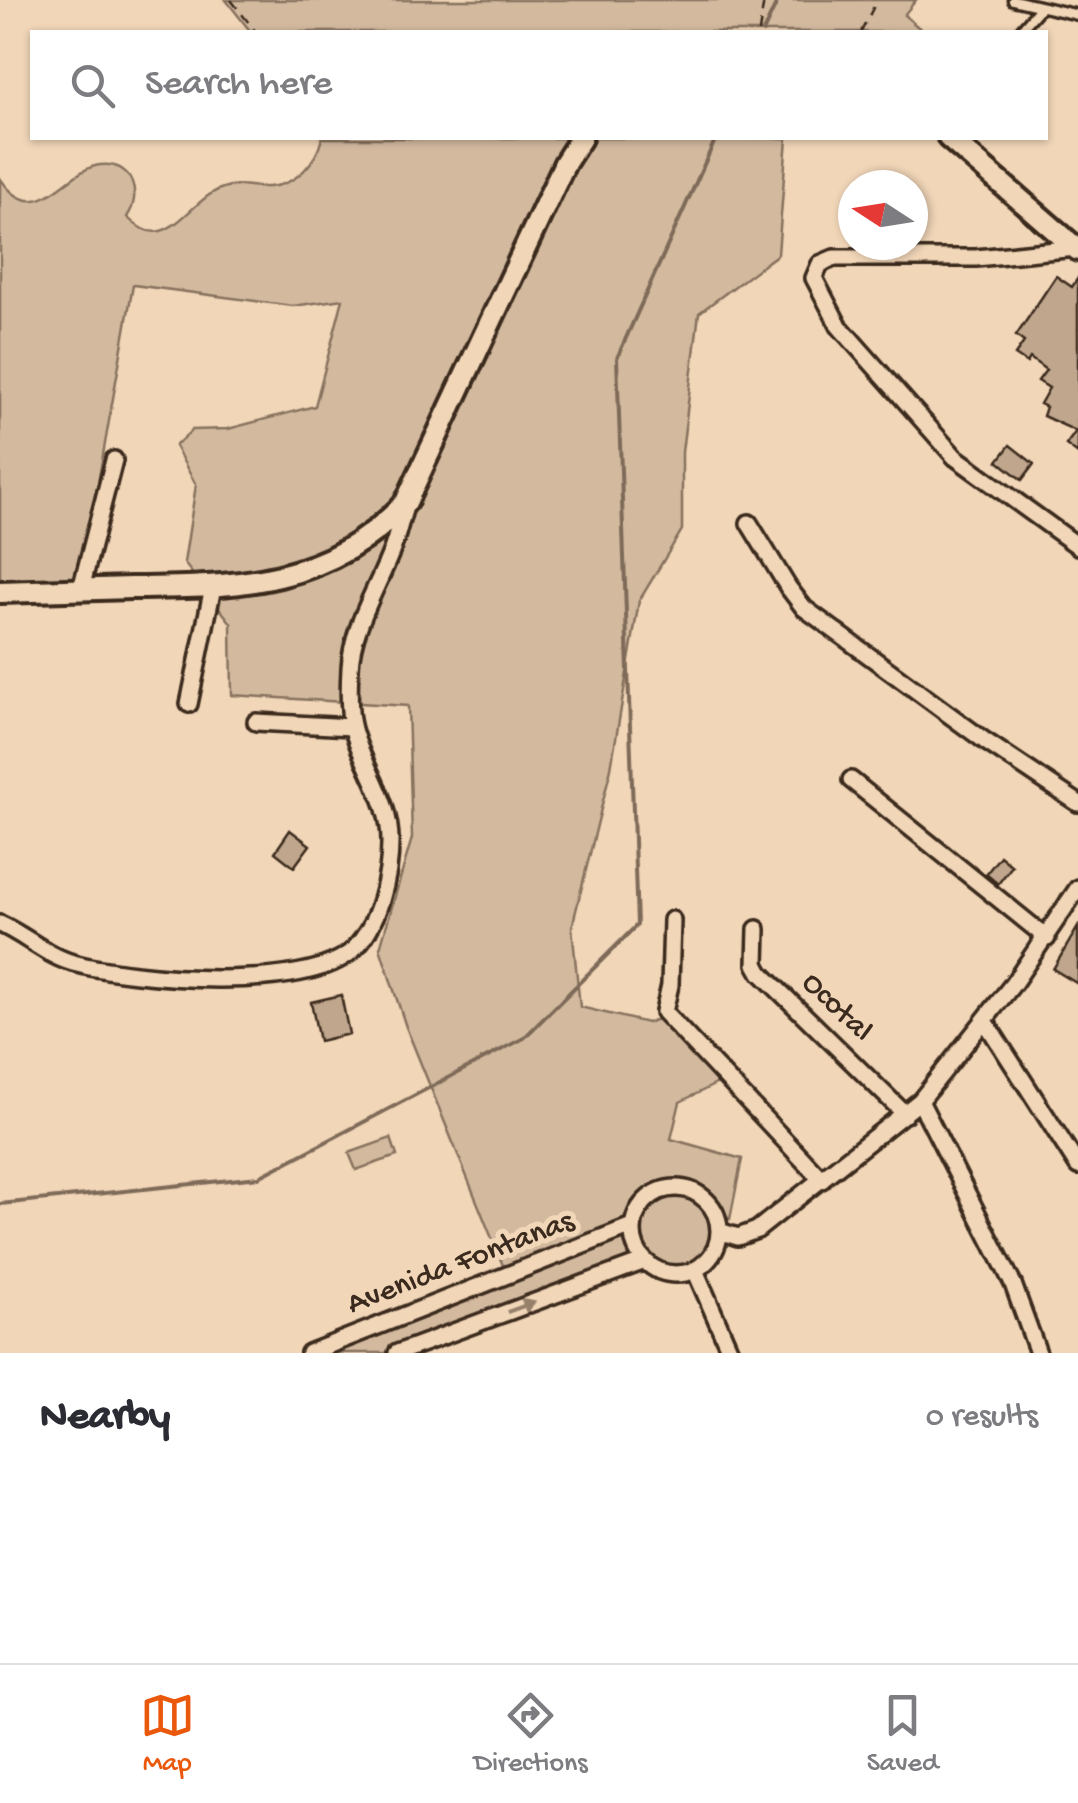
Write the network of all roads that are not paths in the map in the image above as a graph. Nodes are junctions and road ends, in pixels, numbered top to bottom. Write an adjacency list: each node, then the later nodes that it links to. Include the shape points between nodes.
1 (1013, 0): 2 (lane)
2 (1040, 8): 3 (lane); 4 (lane)
3 (1078, 15)
4 (1020, 30)
5 (580, 140): 9 (main road)
6 (951, 140): 7 (main road)
7 (1077, 249): 11 (street, via 976,258 834,258 820,264 814,278 839,326 955,457)
8 (114, 460): 13 (street)
9 (406, 502): 12 (main road, via 366,538 320,565); 17 (street, via 353,650)
10 (749, 523): 19 (street, via 804,608)
11 (1078, 546)
12 (214, 587): 13 (main road); 15 (street)
13 (81, 589): 14 (main road)
14 (0, 592)
15 (189, 704)
16 (256, 722): 17 (street)
17 (352, 727): 22 (street, via 388,813 390,845 378,907 344,956 258,979 128,974 69,962)
18 (851, 780): 24 (street)
19 (1078, 802)
20 (1077, 894): 24 (street)
21 (672, 920): 29 (street, via 664,1012)
22 (0, 924)
23 (756, 930): 27 (street, Ocotal, via 761,972)
24 (1047, 938): 25 (street)
25 (985, 1021): 26 (street); 28 (street)
26 (920, 1100): 27 (street); 37 (street, via 1013,1284)
27 (905, 1114): 29 (street)
28 (1078, 1166)
29 (822, 1180): 31 (street, via 751,1233)
30 (632, 1226): 31 (street, via 645,1200 671,1187 710,1203); 32 (street); 34 (street, Avenida Fontanas)
31 (719, 1231): 33 (street, via 713,1254)
32 (644, 1261): 33 (street, via 668,1274); 35 (street, Avenida Fontanas, one-way to 32)
33 (695, 1270): 36 (street)
34 (309, 1353)
35 (397, 1353)
36 (731, 1353)
37 (1038, 1353)

